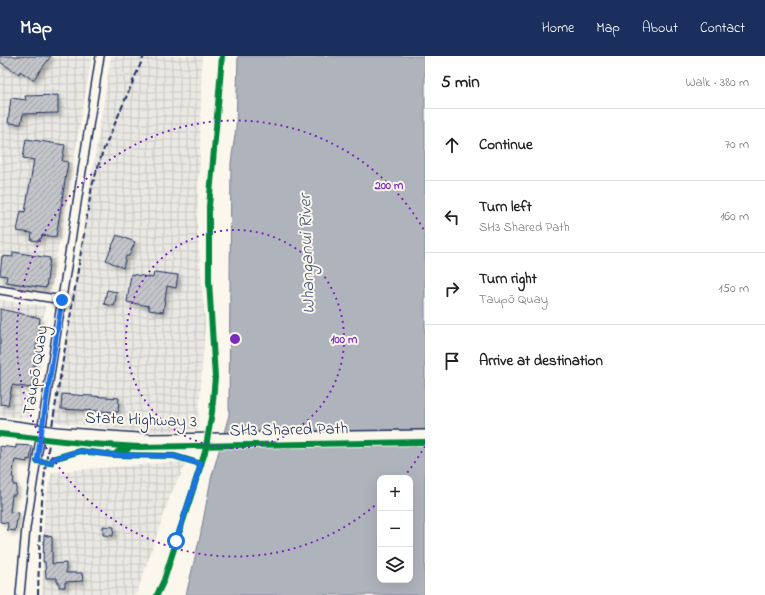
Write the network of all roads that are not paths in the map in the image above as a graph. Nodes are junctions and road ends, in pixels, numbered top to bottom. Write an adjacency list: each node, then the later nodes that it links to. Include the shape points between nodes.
1 (100, 56): 3 (street, Taupō Quay)
2 (0, 290): 3 (street)
3 (62, 300): 6 (street, Taupō Quay, via 24,543)
4 (0, 425): 5 (highway, State Highway 3, bridge, via 55,433 151,440)
5 (425, 436)
6 (20, 595)

